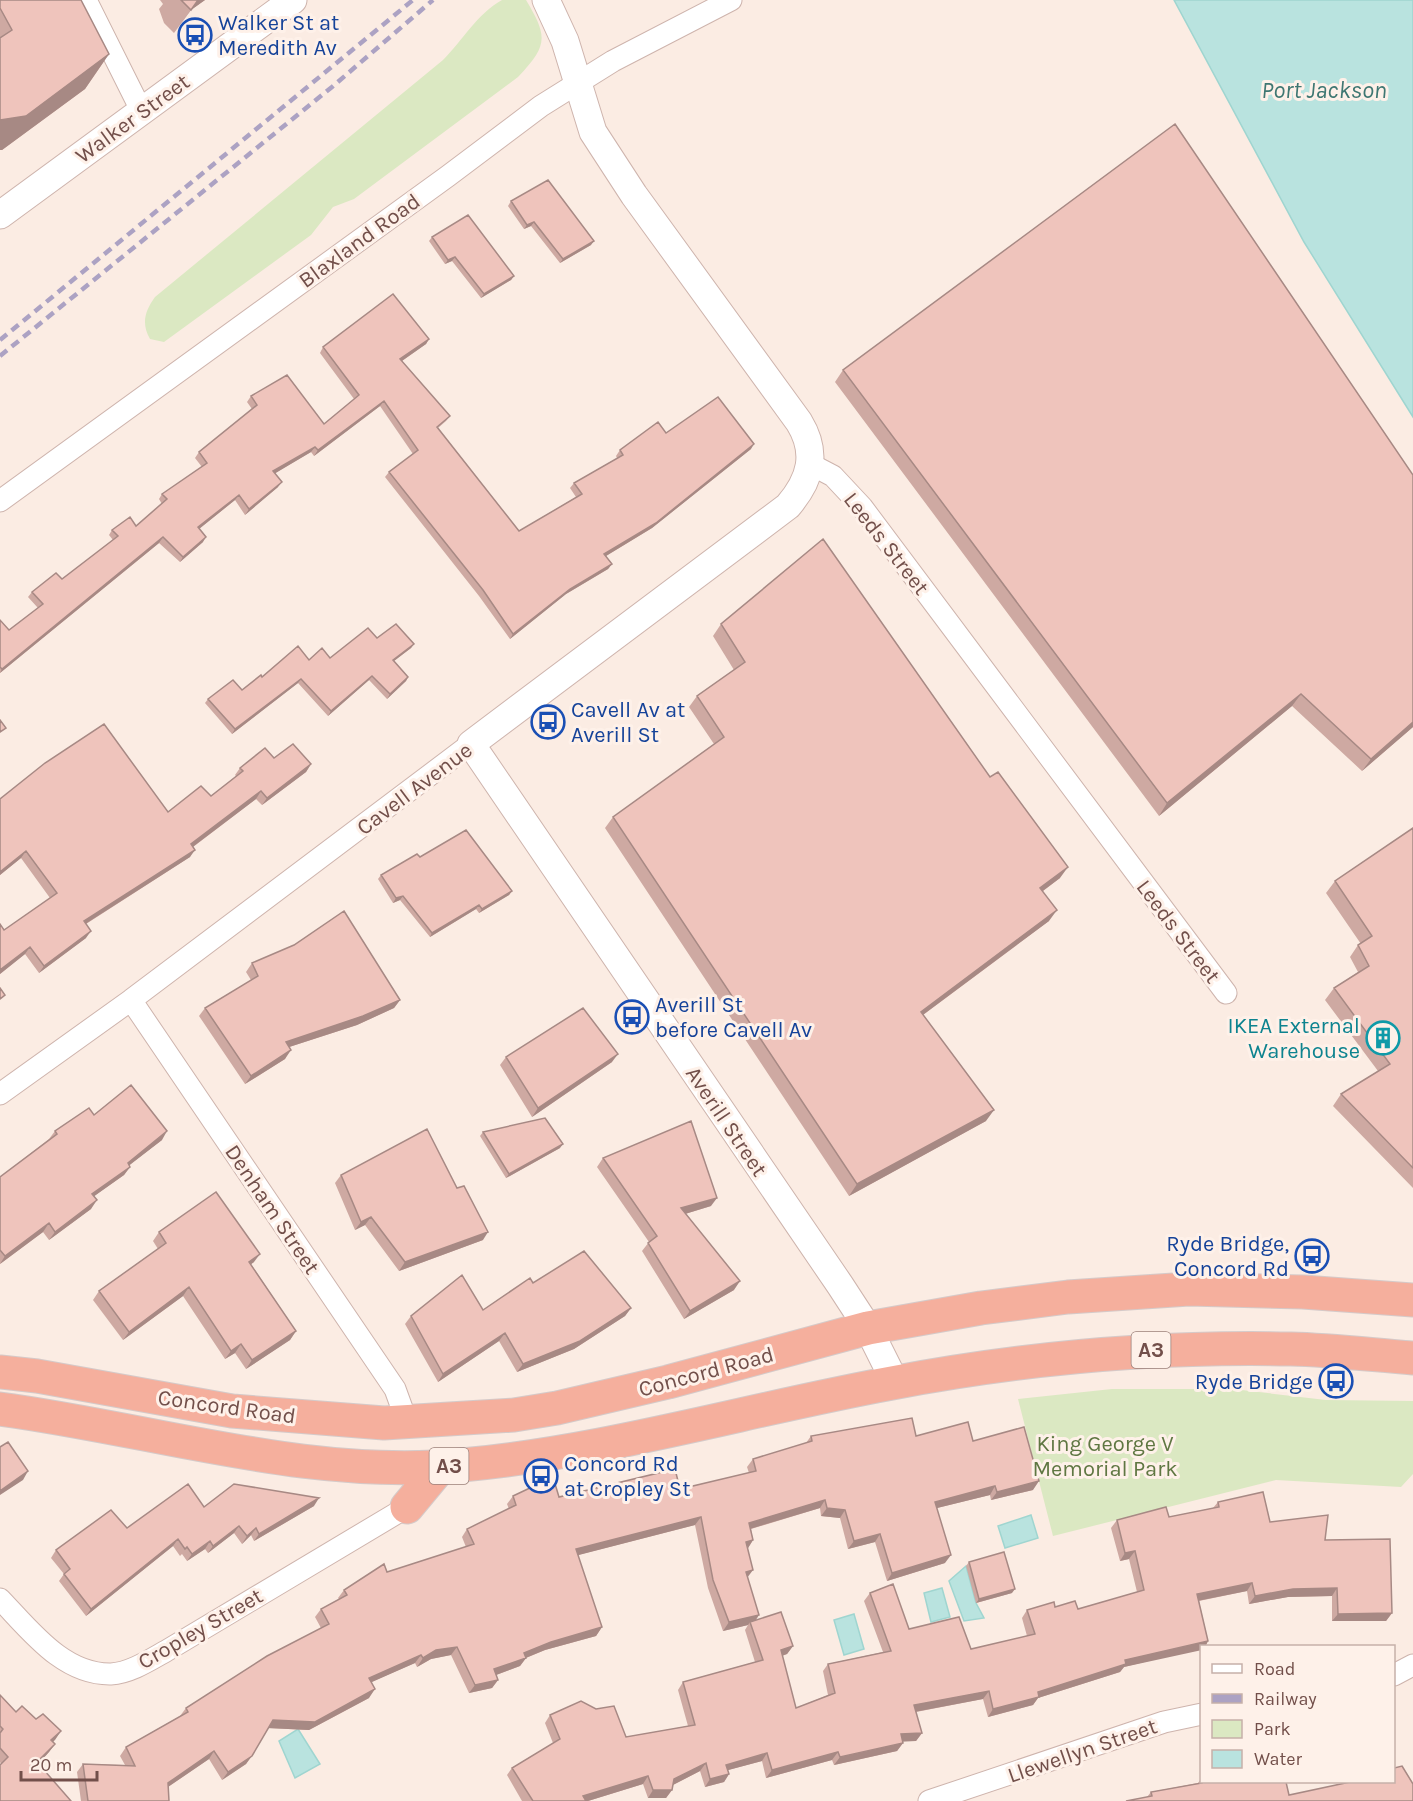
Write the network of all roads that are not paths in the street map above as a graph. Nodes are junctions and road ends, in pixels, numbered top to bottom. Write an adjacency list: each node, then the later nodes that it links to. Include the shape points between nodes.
1 (86, 0): 6 (street)
2 (293, 0): 6 (street, Walker Street)
3 (546, 0): 5 (street, via 565,41)
4 (731, 0): 5 (street, Blaxland Road)
5 (577, 82): 8 (street, via 593,132 668,243 799,422 810,445); 9 (street, Blaxland Road)
6 (142, 112): 7 (street, Walker Street)
7 (0, 215)
8 (812, 465): 10 (street, Cavell Avenue, via 788,506); 11 (street, Leeds Street, via 833,476 862,507)
9 (0, 501)
10 (471, 744): 12 (street, Cavell Avenue); 15 (street, Averill Street)
11 (1226, 993)
12 (131, 1000): 13 (street, Cavell Avenue); 20 (street, Denham Street, via 394,1389)
13 (0, 1094)
14 (1413, 1300): 15 (highway, Concord Road / A3, via 1190,1289 1068,1297)
15 (868, 1328): 18 (street, Averill Street); 20 (highway, Concord Road / A3, via 557,1408)
16 (1413, 1358): 18 (highway, Concord Road / A3, via 1295,1349 1120,1352 1056,1357)
17 (0, 1372): 20 (highway, Concord Road / A3, via 232,1410)
18 (895, 1382): 21 (highway, Concord Road / A3, via 573,1449)
19 (0, 1410): 21 (highway, Concord Road / A3, via 290,1459)
20 (407, 1422)
21 (441, 1466): 22 (highway)
22 (406, 1507): 23 (street, Cropley Street, via 166,1652 113,1674 88,1672 65,1660 40,1641)
23 (0, 1599)
24 (1413, 1665): 25 (street)
25 (1395, 1674)
26 (1200, 1714): 27 (street, Llewellyn Street, via 1164,1722)
27 (929, 1801)

